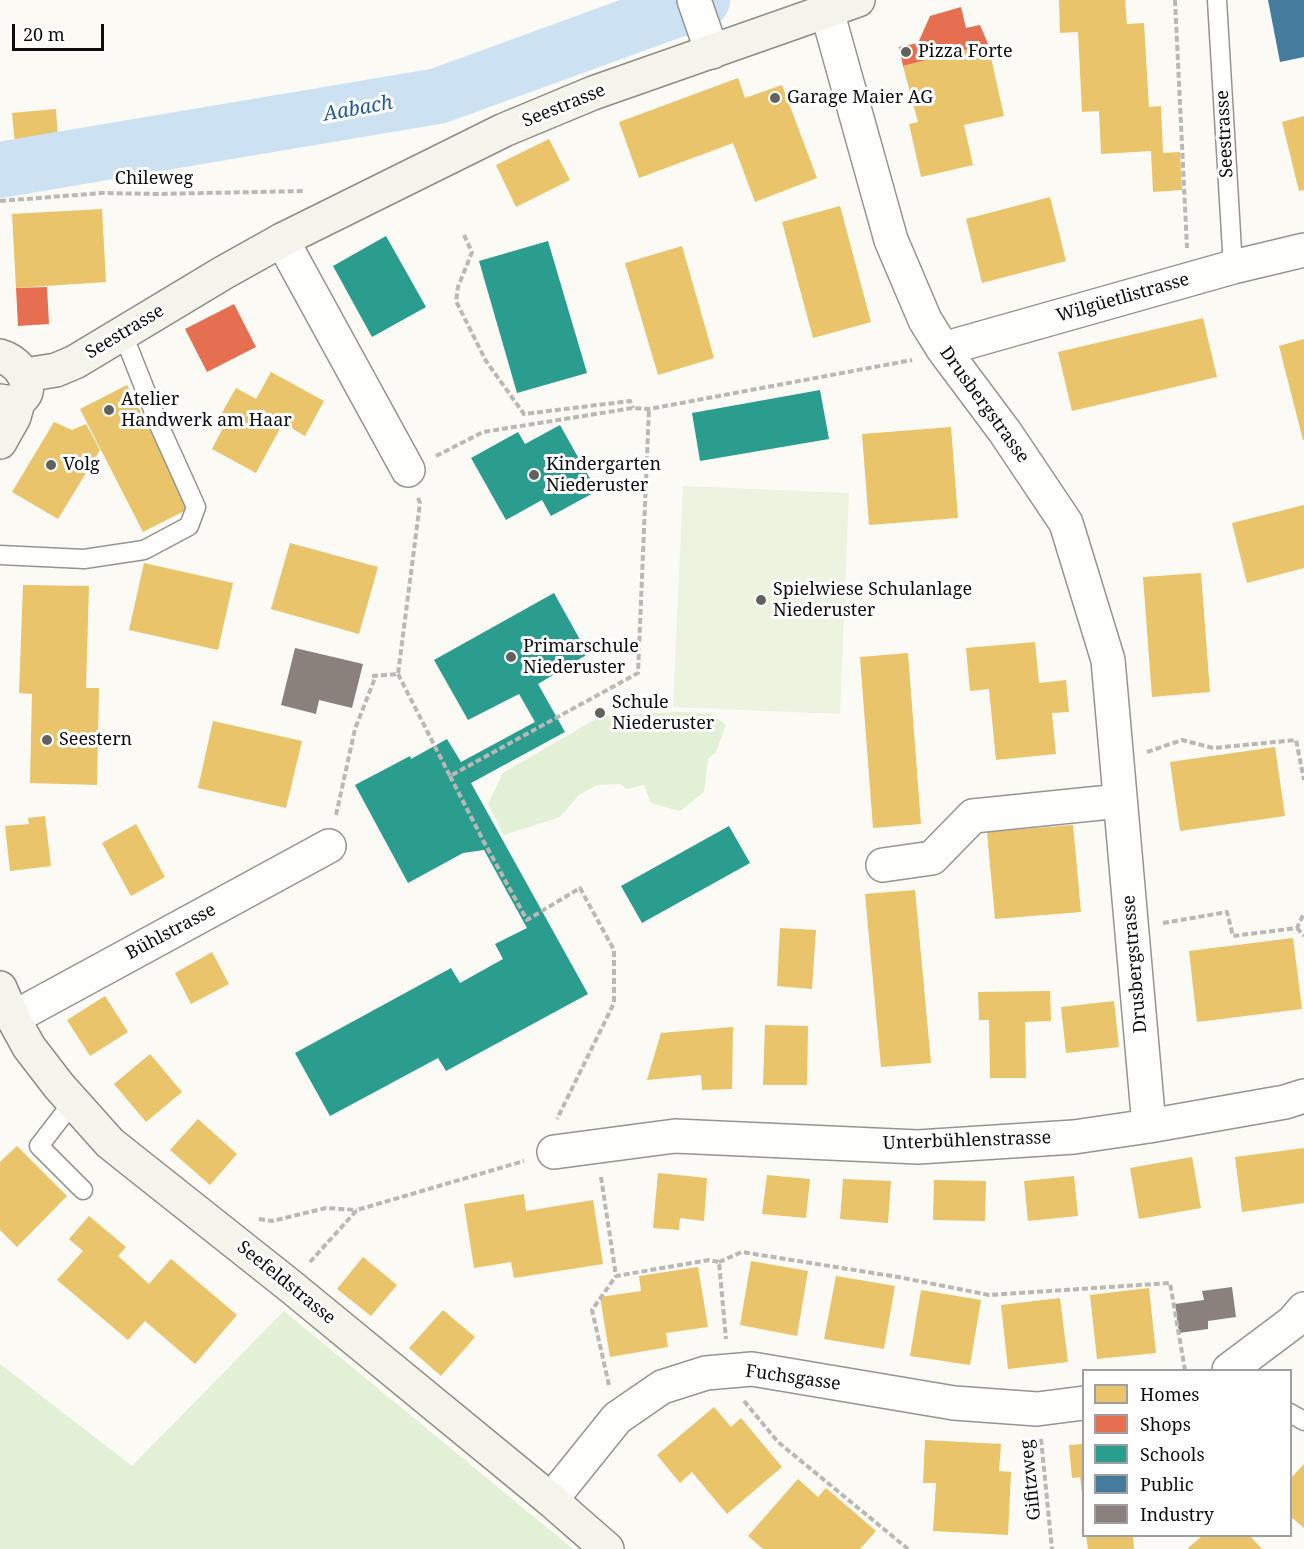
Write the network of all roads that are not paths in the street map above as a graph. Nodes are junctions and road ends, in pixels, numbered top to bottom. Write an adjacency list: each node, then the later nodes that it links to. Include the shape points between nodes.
1 (858, 0): 4 (street, Seestrasse)
2 (1217, 0): 8 (lane, Seestrasse)
3 (696, 8): 5 (street)
4 (827, 11): 5 (street, Seestrasse); 10 (street, Drusbergstrasse, via 891,240 925,320)
5 (712, 52): 6 (street, Seestrasse, via 593,93 504,130)
6 (282, 240): 9 (street, Seestrasse); 13 (street)
7 (1304, 250): 8 (street, Wilgüetlistrasse)
8 (1233, 267): 10 (street, Wilgüetlistrasse)
9 (123, 334): 11 (street, Seestrasse, via 75,362); 14 (lane, via 196,507 189,526 144,550 94,558)
10 (944, 350): 15 (street, Drusbergstrasse, via 1066,523 1108,660)
11 (11, 383): 12 (street, Seestrasse, via 14,417)
12 (0, 442)
13 (408, 470)
14 (0, 555)
15 (1120, 801): 17 (street, via 973,816 932,858); 22 (street, Drusbergstrasse)
16 (329, 846): 19 (street, Bühlstrasse)
17 (883, 865)
18 (0, 988): 19 (street, Seefeldstrasse)
19 (13, 1018): 21 (street, Seefeldstrasse, via 29,1047)
20 (1304, 1096): 22 (street, Unterbühlenstrasse)
21 (73, 1102): 24 (lane, via 39,1146); 28 (street, Seefeldstrasse, via 110,1143)
22 (1149, 1126): 23 (street, Unterbühlenstrasse, via 1074,1137 918,1147 675,1136)
23 (554, 1152)
24 (83, 1190)
25 (1304, 1309): 26 (street)
26 (1232, 1369)
27 (1082, 1403): 28 (street, Fuchsgasse, via 1037,1409 954,1403 752,1369 706,1373 662,1387 617,1418)
28 (551, 1500): 29 (street, Seefeldstrasse)
29 (608, 1549)

